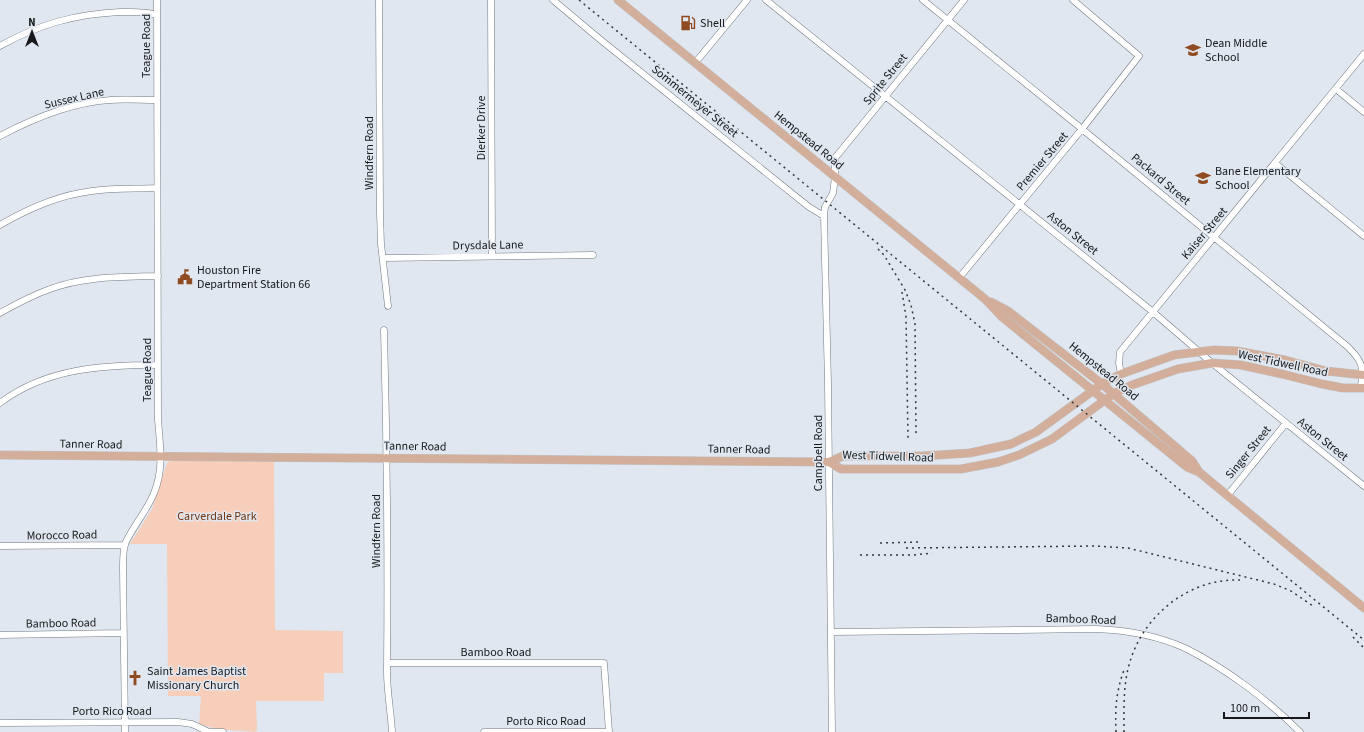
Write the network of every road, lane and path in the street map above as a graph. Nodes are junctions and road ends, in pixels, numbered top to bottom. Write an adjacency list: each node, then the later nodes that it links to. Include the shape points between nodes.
1 (157, 0): 11 (street, Teague Road)
2 (379, 0): 32 (street, Windfern Road, via 380,214)
3 (491, 0): 31 (street, Dierker Drive)
4 (553, 0): 26 (street, Sommermeyer Street, via 805,204)
5 (618, 0): 15 (main road, Hempstead Road)
6 (747, 0): 15 (street)
7 (766, 0): 17 (street, Aston Street)
8 (923, 0): 12 (street, Packard Street)
9 (964, 0): 12 (street, Sprite Street)
10 (1073, 0): 20 (street, Premier Street, via 1139,56)
11 (157, 15): 13 (street, via 146,12 78,16 36,28); 18 (street, Teague Road)
12 (948, 20): 17 (street, Sprite Street); 20 (street, Packard Street)
13 (0, 46)
14 (1364, 54): 16 (street, Kaiser Street)
15 (696, 63): 23 (main road, Hempstead Road)
16 (1336, 89): 19 (street); 22 (street, Kaiser Street)
17 (885, 96): 23 (street, Sprite Street, via 835,158); 25 (street, Aston Street)
18 (157, 100): 21 (street, Sussex Lane, via 110,100 80,106 52,113); 24 (street, Teague Road)
19 (1364, 112)
20 (1082, 129): 25 (street, Premier Street); 29 (street, Packard Street)
21 (0, 136)
22 (1275, 163): 28 (street); 29 (street, Kaiser Street)
23 (835, 177): 26 (street, Campbell Road); 34 (main road, Hempstead Road)
24 (158, 188): 27 (street, via 72,194 35,206); 33 (street, Teague Road)
25 (1020, 204): 34 (street, Premier Street); 36 (street, Aston Street)
26 (824, 216): 60 (street, Campbell Road)
27 (0, 225)
28 (1364, 236)
29 (1214, 238): 36 (street, Kaiser Street); 46 (street, Packard Street, via 1348,347 1358,357)
30 (593, 255): 31 (street, Drysdale Lane)
31 (492, 256): 32 (street, Drysdale Lane)
32 (384, 258): 35 (street, Windfern Road)
33 (158, 276): 37 (street, via 115,277 75,282 52,288); 43 (street, Teague Road)
34 (959, 278): 39 (main road, Hempstead Road, via 985,299 1008,311)
35 (388, 306)
36 (1153, 312): 40 (street, Aston Street); 44 (street, Kaiser Street, via 1120,352)
37 (0, 313)
38 (384, 330): 59 (street, Windfern Road)
39 (1028, 332): 47 (main road, Hempstead Road); 49 (main road, Hempstead Road)
40 (1197, 352): 41 (main road, West Tidwell Road, via 1237,351); 42 (street, Aston Street); 44 (main road, West Tidwell Road, via 1174,354)
41 (1286, 360): 45 (main road); 46 (main road, West Tidwell Road, via 1326,371)
42 (1212, 363): 45 (main road, West Tidwell Road, via 1241,365); 50 (main road, West Tidwell Road, via 1178,369); 53 (street, Aston Street)
43 (158, 366): 52 (street, via 108,366 68,373 24,387); 58 (street, Teague Road)
44 (1121, 374): 47 (main road, West Tidwell Road)
45 (1282, 374): 48 (main road, West Tidwell Road, via 1344,388)
46 (1363, 375): 48 (street, Packard Street)
47 (1102, 384): 49 (main road, West Tidwell Road); 50 (main road, Hempstead Road)
48 (1362, 388)
49 (1094, 390): 51 (main road, Hempstead Road); 57 (main road, West Tidwell Road, via 1036,432 1011,444 970,453)
50 (1113, 394): 51 (main road, West Tidwell Road); 54 (main road, Hempstead Road)
51 (1105, 400): 55 (main road, Hempstead Road); 61 (main road, West Tidwell Road, via 1060,434 1018,456 961,469)
52 (0, 403)
53 (1286, 423): 63 (street, Aston Street); 64 (street, Singer Street)
54 (1171, 442): 55 (main road); 62 (main road, Hempstead Road, via 1192,461)
55 (1165, 449): 62 (main road, Hempstead Road, via 1187,468)
56 (0, 455): 58 (main road, Tanner Road)
57 (922, 456): 60 (main road, West Tidwell Road, via 843,456); 61 (main road)
58 (160, 457): 59 (main road, Tanner Road); 65 (street, Teague Road, via 158,483 154,494)
59 (386, 458): 60 (main road, Tanner Road); 71 (street, Windfern Road)
60 (829, 462): 61 (main road, West Tidwell Road, via 841,469); 68 (street, Campbell Road)
61 (922, 469)
62 (1199, 472): 64 (main road, Hempstead Road)
63 (1364, 486)
64 (1227, 496): 67 (main road, Hempstead Road)
65 (125, 545): 66 (street, Morocco Road); 69 (street, Teague Road)
66 (0, 546)
67 (1363, 604)
68 (832, 632): 80 (street, Campbell Road); 81 (street, Bamboo Road, via 1096,629 1142,635 1184,648 1221,668 1286,718)
69 (123, 633): 70 (street, Bamboo Road); 72 (street, Teague Road)
70 (0, 634)
71 (388, 663): 77 (street, Windfern Road); 79 (street, Bamboo Road, via 604,663)
72 (125, 722): 73 (street, Porto Rico Road); 74 (street, Teague Road); 75 (street, Porto Rico Road, via 178,722 192,724)
73 (0, 723)
74 (125, 732)
75 (209, 732): 76 (street, Porto Rico Road)
76 (223, 732)
77 (392, 732)
78 (484, 732): 79 (street, Porto Rico Road)
79 (609, 732)
80 (832, 732)
81 (1300, 732)

